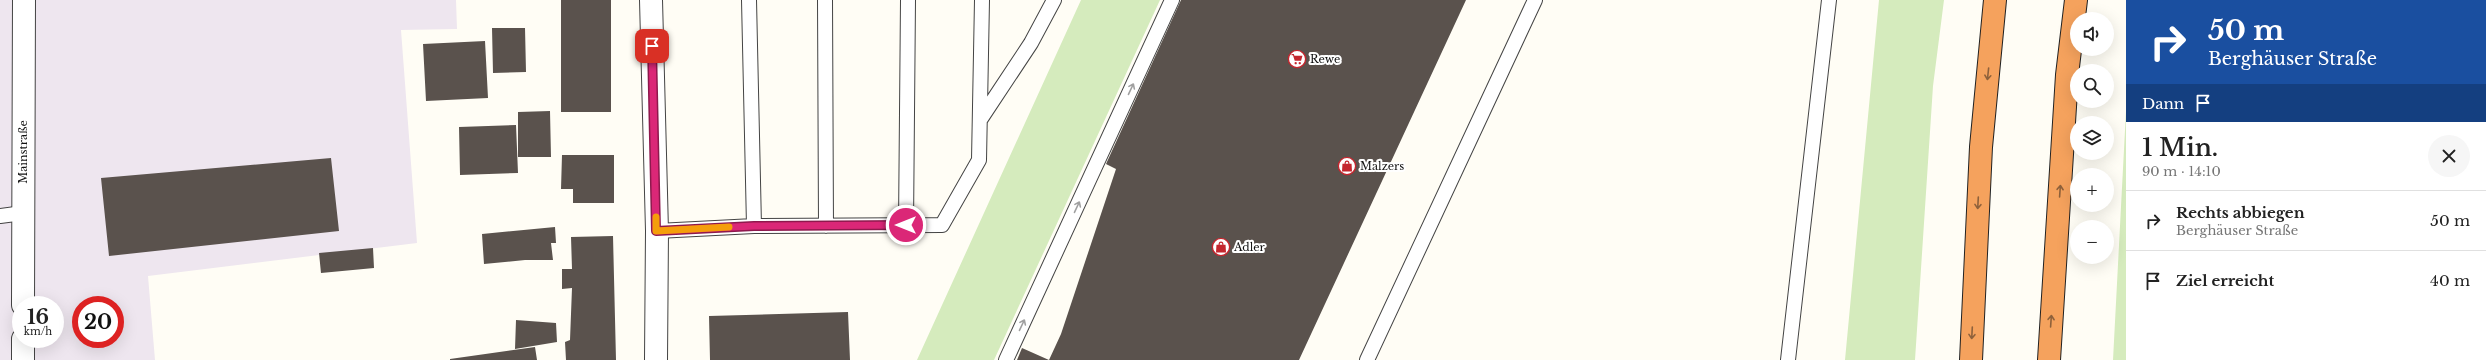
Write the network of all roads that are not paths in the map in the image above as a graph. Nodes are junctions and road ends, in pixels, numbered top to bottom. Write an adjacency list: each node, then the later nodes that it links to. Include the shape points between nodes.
1 (24, 0): 14 (street, Mainstraße)
2 (651, 0): 19 (street)
3 (749, 0): 17 (lane)
4 (825, 0): 18 (lane)
5 (908, 0): 16 (lane)
6 (982, 0): 13 (lane)
7 (1054, 0): 13 (lane, via 1031,43)
8 (1172, 0): 24 (lane, one-way to 8)
9 (1534, 0): 25 (lane)
10 (1829, 0): 26 (lane)
11 (1995, 0): 27 (highway, one-way to 27, via 1981,147)
12 (2076, 0): 28 (highway, one-way to 12, via 2068,75)
13 (980, 120): 16 (lane, via 980,160 942,225)
14 (23, 213): 15 (lane); 20 (street, Mainstraße)
15 (0, 216)
16 (906, 225): 18 (lane)
17 (754, 226): 18 (lane); 19 (lane)
18 (826, 226)
19 (656, 231): 23 (street)
20 (23, 296)
21 (23, 348): 22 (street)
22 (23, 360)
23 (656, 360)
24 (1006, 360)
25 (1367, 360)
26 (1788, 360)
27 (1971, 360)
28 (2048, 360)

